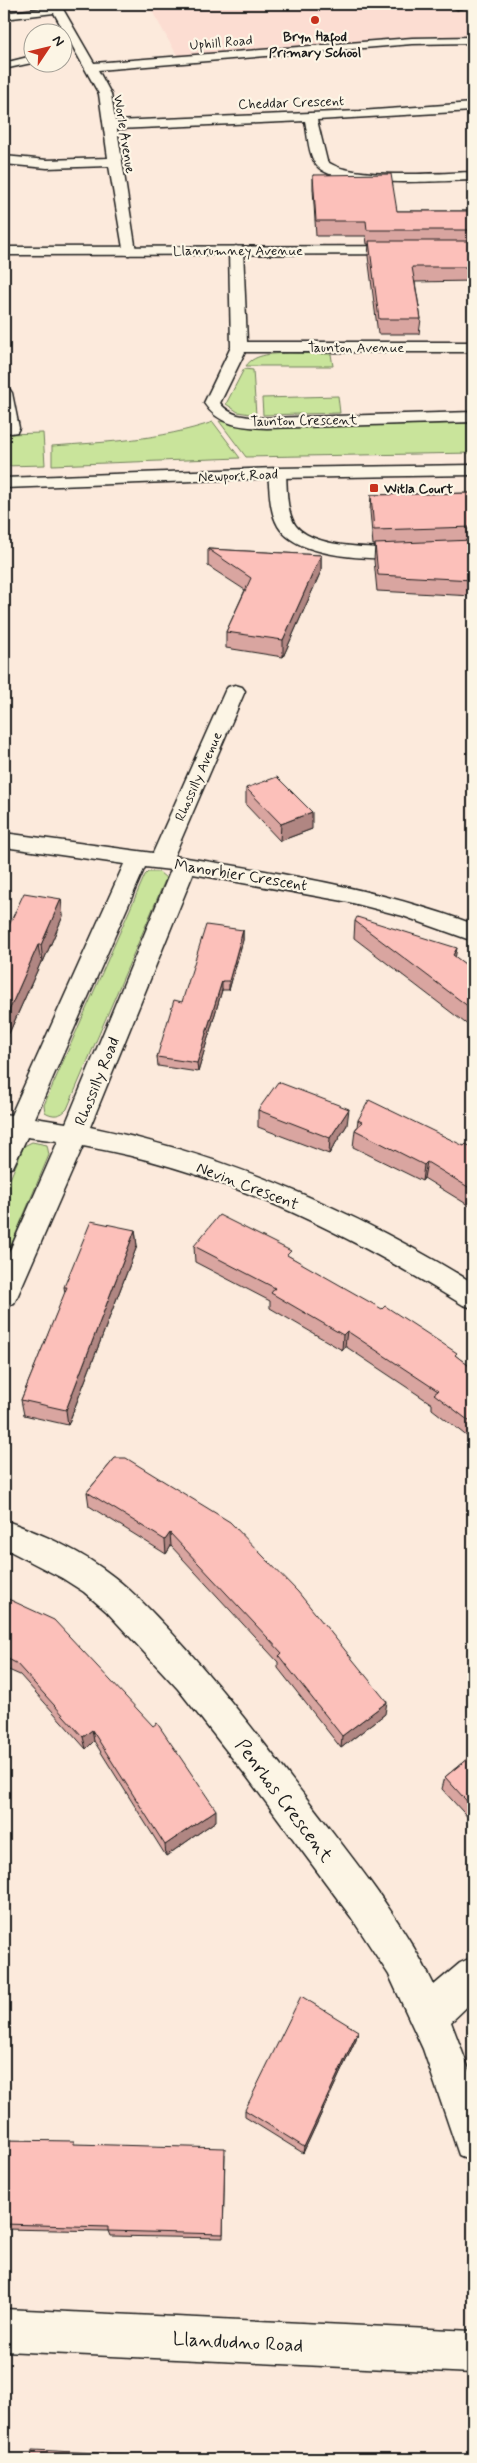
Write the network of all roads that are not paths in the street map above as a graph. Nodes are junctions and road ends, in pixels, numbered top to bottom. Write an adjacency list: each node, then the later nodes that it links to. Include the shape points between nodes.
1 (57, 7): 2 (street); 4 (street, Worle Avenue)
2 (4, 16)
3 (473, 40): 8 (street, Uphill Road, via 412,41)
4 (84, 55): 5 (street); 8 (street, Worle Avenue)
5 (72, 56)
6 (22, 62): 7 (street)
7 (4, 66)
8 (92, 68): 11 (street, Worle Avenue, via 105,94)
9 (473, 107): 10 (street, Cheddar Crescent)
10 (310, 117): 11 (street, Cheddar Crescent); 14 (street, via 322,163 330,171 361,176)
11 (110, 125): 13 (street, Worle Avenue)
12 (4, 160): 13 (street, via 47,164)
13 (114, 162): 18 (street, Worle Avenue)
14 (473, 176)
15 (4, 250): 18 (street, Llanrumney Avenue)
16 (236, 250): 17 (street, Llanrumney Avenue); 18 (street, Llanrumney Avenue); 20 (street, Taunton Crescent)
17 (473, 250)
18 (129, 251)
19 (473, 346): 20 (street, Taunton Avenue)
20 (238, 347): 22 (street, Taunton Crescent, via 212,404 215,410 236,420 267,423)
21 (4, 393): 23 (street)
22 (473, 417)
23 (11, 428)
24 (473, 470): 25 (street, Newport Road)
25 (277, 473): 26 (street, Newport Road); 27 (street, via 284,520 290,531 318,545 342,551 368,552)
26 (4, 483)
27 (473, 549)
28 (235, 691): 30 (street, Rhossilly Avenue)
29 (4, 840): 30 (street, Manorbier Crescent)
30 (149, 860): 31 (street, Manorbier Crescent); 33 (street)
31 (185, 865): 32 (street, Manorbier Crescent, via 369,897 434,916); 34 (street, Rhossilly Road)
32 (473, 932)
33 (12, 1125): 34 (street, Nevin Crescent); 35 (street)
34 (74, 1135): 36 (street, Rhossilly Road); 37 (street, Nevin Crescent, via 173,1157 233,1176 295,1202 388,1248)
35 (4, 1160)
36 (4, 1295)
37 (473, 1297)
38 (4, 1534): 40 (street, Penrhos Crescent, via 96,1582 179,1664 233,1730 373,1918 402,1962)
39 (473, 1976): 40 (street)
40 (429, 2016): 41 (street, Penrhos Crescent, via 455,2078)
41 (473, 2141)
42 (4, 2330): 43 (street, Llandudno Road)
43 (473, 2352)

